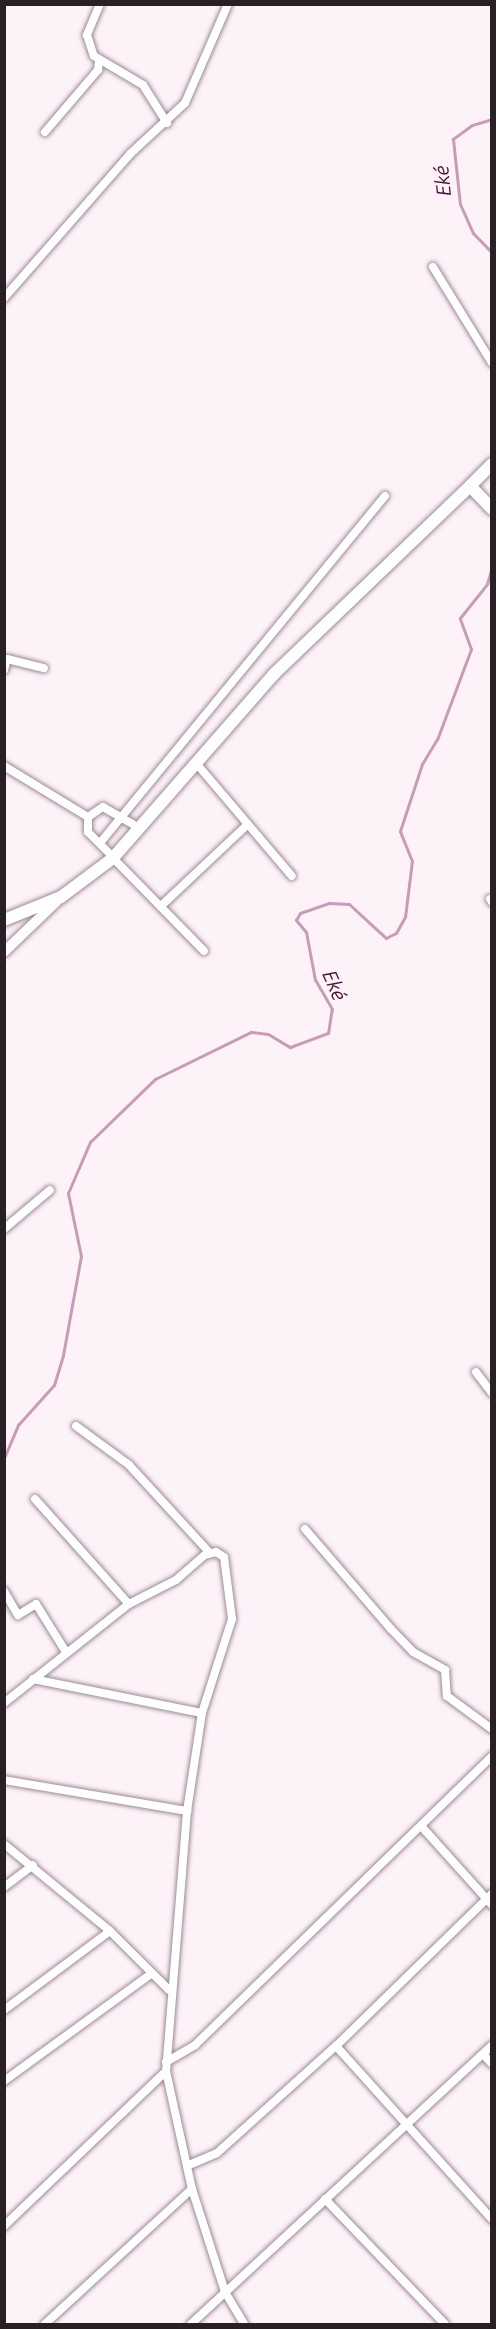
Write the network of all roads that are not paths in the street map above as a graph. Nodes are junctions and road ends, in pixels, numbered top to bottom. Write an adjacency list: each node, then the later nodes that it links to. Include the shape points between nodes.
1 (100, 4): 3 (street, via 87,35)
2 (228, 4): 4 (street, via 185,103)
3 (99, 61): 4 (street, via 143,85); 5 (street, via 98,70)
4 (167, 123): 7 (street, via 129,154)
5 (45, 132)
6 (433, 267): 8 (street)
7 (4, 298)
8 (492, 363)
9 (492, 464): 10 (main road)
10 (470, 486): 12 (main road); 15 (main road, via 303,644)
11 (385, 496): 18 (street)
12 (492, 509)
13 (44, 668): 14 (street, via 7,660)
14 (4, 670)
15 (196, 763): 17 (main road); 20 (street)
16 (4, 766): 19 (street)
17 (152, 815): 21 (main road); 23 (main road)
18 (122, 816): 19 (street, via 103,807); 21 (street); 22 (street)
19 (88, 817): 22 (street, via 88,832)
20 (248, 825): 24 (street); 26 (street)
21 (136, 826): 23 (main road)
22 (100, 843): 23 (street)
23 (111, 855): 25 (main road); 26 (street); 27 (main road, via 57,891)
24 (292, 876)
25 (61, 897): 28 (main road); 30 (main road)
26 (161, 906): 29 (street)
27 (4, 913)
28 (4, 920)
29 (204, 951)
30 (4, 952)
31 (50, 1190): 32 (street)
32 (4, 1229)
33 (476, 1372): 34 (street)
34 (492, 1393)
35 (76, 1426): 38 (street, via 129,1465)
36 (35, 1499): 40 (street)
37 (306, 1528): 45 (street, via 413,1652 445,1670 447,1696)
38 (208, 1551)
39 (4, 1591): 41 (street, via 18,1615 36,1604)
40 (129, 1604): 41 (street); 44 (street, via 176,1580 205,1555 216,1552 224,1557 231,1619)
41 (66, 1652): 42 (street)
42 (33, 1679): 43 (street); 44 (street)
43 (4, 1703)
44 (202, 1713): 48 (street)
45 (492, 1729)
46 (492, 1756): 49 (street)
47 (4, 1780): 48 (street)
48 (187, 1811): 56 (street)
49 (422, 1827): 53 (street); 61 (street, via 195,2045)
50 (4, 1844): 51 (street)
51 (33, 1865): 52 (street); 54 (street)
52 (4, 1887)
53 (490, 1899): 59 (street)
54 (110, 1931): 55 (street); 57 (street)
55 (152, 1973): 56 (street); 64 (street)
56 (170, 1990): 61 (street)
57 (4, 2010)
58 (492, 2045): 60 (street)
59 (336, 2046): 65 (street); 66 (street, via 217,2153)
60 (483, 2054): 62 (street); 65 (street)
61 (166, 2062): 63 (street)
62 (492, 2064)
63 (166, 2071): 66 (street); 70 (street)
64 (4, 2080)
65 (409, 2123): 68 (street); 69 (street)
66 (189, 2165): 67 (street)
67 (192, 2189): 71 (street); 72 (street)
68 (325, 2199): 71 (street); 75 (street)
69 (492, 2219)
70 (4, 2226)
71 (225, 2292): 73 (street); 74 (street)
72 (45, 2325)
73 (191, 2325)
74 (244, 2325)
75 (445, 2325)

